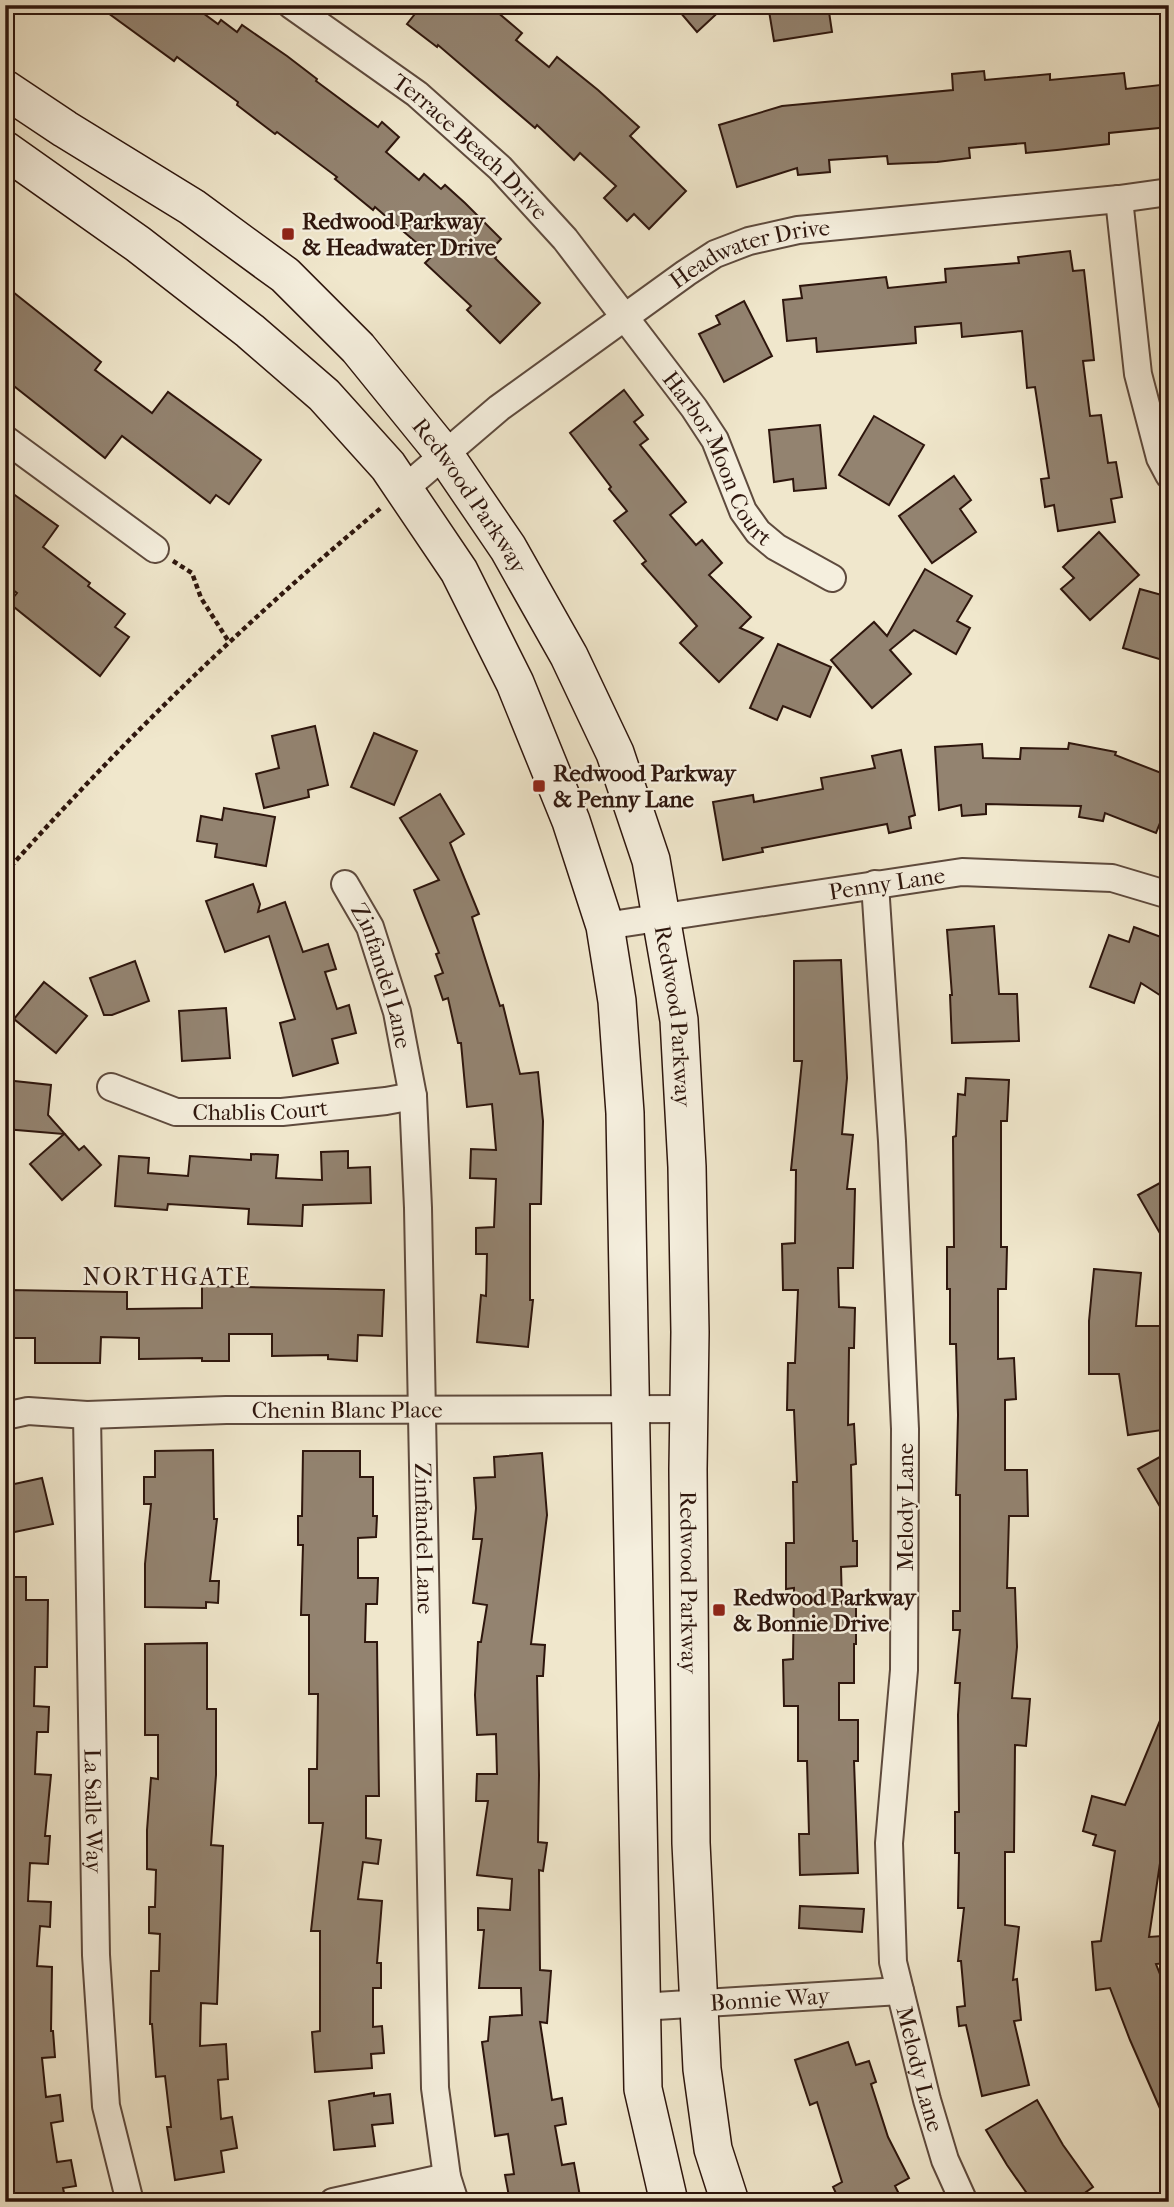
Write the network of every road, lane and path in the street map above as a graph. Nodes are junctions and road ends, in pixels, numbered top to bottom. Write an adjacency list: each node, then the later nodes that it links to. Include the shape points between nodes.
1 (291, 5): 6 (street, Terrace Beach Drive, via 416,94 500,168 565,239)
2 (5, 89): 8 (main road, Redwood Parkway, via 192,207 285,275 358,348)
3 (5, 150): 10 (main road, via 250,331 324,395 388,466)
4 (1169, 192): 5 (street, Headwater Drive)
5 (1119, 199): 6 (street, Headwater Drive, via 798,230 749,241 715,254); 9 (street, via 1138,374 1160,458)
6 (623, 316): 8 (street, Headwater Drive); 12 (street, Harbor Moon Court, via 715,440 743,511 758,532)
7 (5, 439): 11 (street)
8 (444, 454): 10 (street, Headwater Drive); 18 (main road, Redwood Parkway, via 508,548 569,656 615,753 652,860)
9 (1169, 475)
10 (403, 490): 13 (path); 19 (main road, via 459,571 515,683 571,821)
11 (155, 549): 13 (path, via 192,573 201,598)
12 (832, 578)
13 (229, 642): 14 (path, via 110,757)
14 (5, 873)
15 (345, 884): 21 (street, Zinfandel Lane, via 370,927 397,1013)
16 (875, 884): 17 (street, Penny Lane, via 962,872 1112,878); 18 (street, Penny Lane); 27 (street, Melody Lane, via 905,1429 904,1670 889,1843 893,1962)
17 (1169, 895)
18 (662, 916): 19 (street, Penny Lane); 22 (main road, Redwood Parkway, via 679,1020 687,1195)
19 (605, 926): 23 (main road, via 617,1001 625,1113)
20 (111, 1087): 21 (street, Chablis Court, via 176,1112 282,1112)
21 (413, 1096): 24 (street, Zinfandel Lane)
22 (688, 1409): 23 (street, Chenin Blanc Place); 28 (main road, Redwood Parkway, via 691,1843)
23 (631, 1410): 24 (street, Chenin Blanc Place); 29 (main road)
24 (421, 1411): 25 (street, Chenin Blanc Place); 30 (street, Zinfandel Lane, via 435,2088)
25 (87, 1415): 26 (street, Chenin Blanc Place, via 27,1411); 31 (street, La Salle Way, via 96,1955 106,2106)
26 (5, 1416)
27 (900, 1991): 28 (street, Bonnie Way); 35 (street, Melody Lane, via 941,2148)
28 (699, 2004): 29 (street, Bonnie Way); 34 (main road, Redwood Parkway, via 713,2149)
29 (640, 2007): 33 (main road, via 642,2089)
30 (451, 2189): 32 (street)
31 (130, 2202)
32 (333, 2202)
33 (669, 2202)
34 (730, 2202)
35 (964, 2202)

